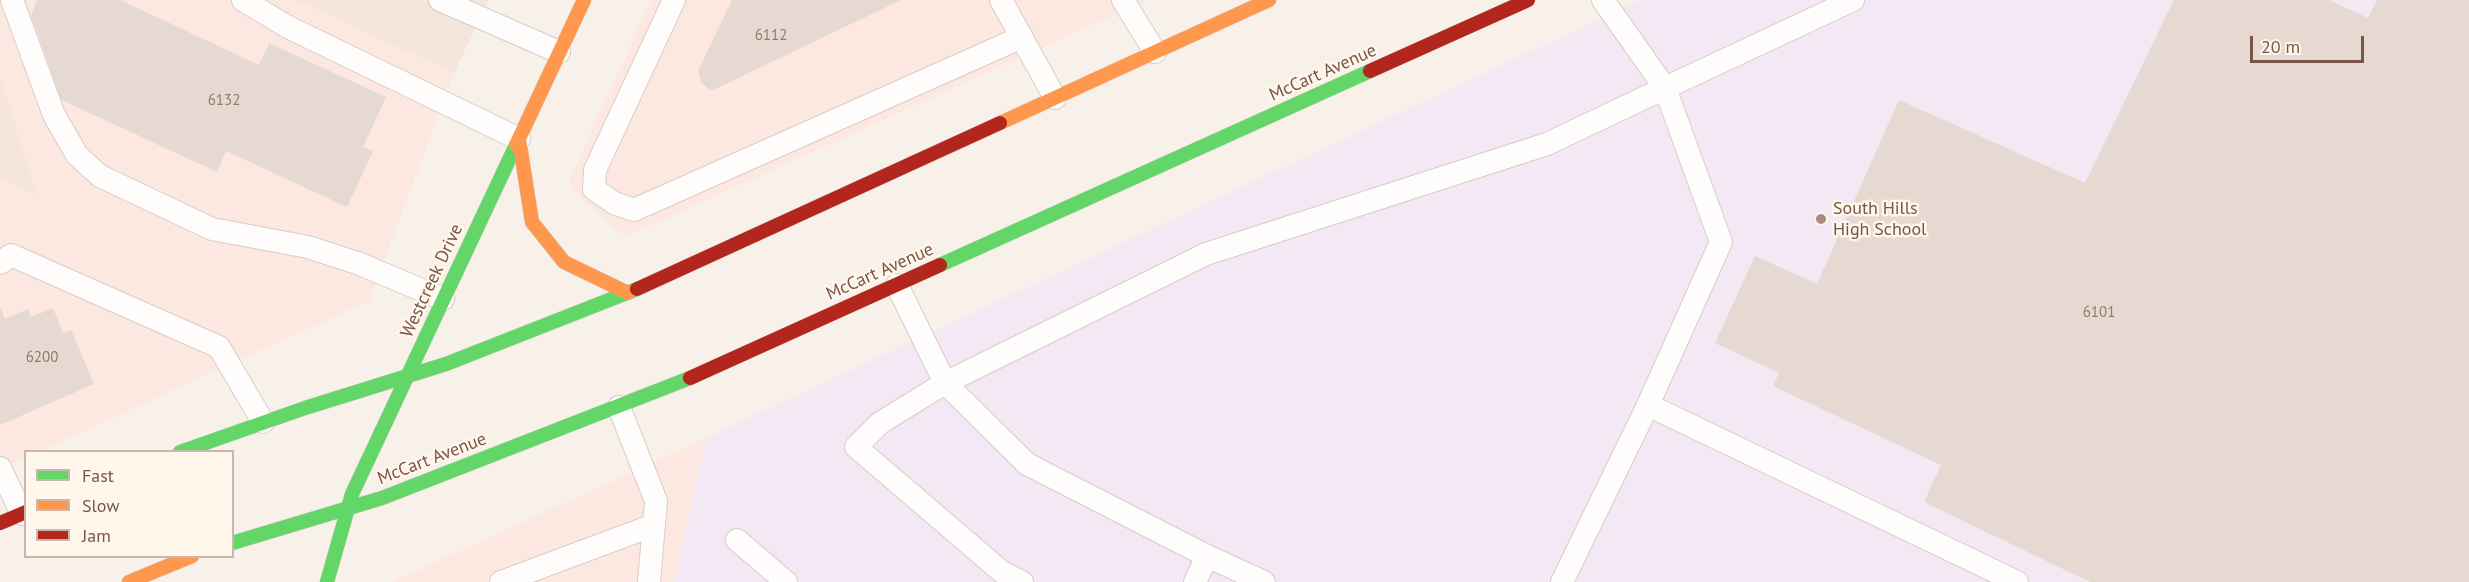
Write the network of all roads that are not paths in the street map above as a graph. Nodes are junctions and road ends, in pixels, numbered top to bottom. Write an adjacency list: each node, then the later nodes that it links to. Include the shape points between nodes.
1 (12, 0): 21 (lane, via 54,115 76,155 100,176 212,229 308,247)
2 (243, 0): 17 (lane, via 288,27)
3 (440, 0): 13 (lane)
4 (584, 0): 13 (main road, Westcreek Drive)
5 (674, 0): 12 (lane, via 595,170 594,189 614,203 634,210)
6 (1001, 0): 12 (lane)
7 (1124, 0): 14 (lane)
8 (1269, 0): 14 (main road)
9 (1528, 0): 19 (main road, McCart Avenue)
10 (1603, 0): 15 (lane)
11 (1853, 0): 15 (lane)
12 (1022, 37): 16 (lane)
13 (559, 52): 17 (main road, Westcreek Drive)
14 (1155, 52): 16 (main road)
15 (1665, 88): 23 (lane, via 1547,144 1206,254); 24 (lane, via 1721,242)
16 (1055, 98): 20 (main road)
17 (519, 139): 20 (main road, via 532,222 564,262); 21 (main road, Westcreek Drive)
18 (0, 263): 26 (lane, via 11,255 219,347)
19 (897, 285): 23 (lane); 25 (main road, McCart Avenue)
20 (628, 293): 22 (main road)
21 (443, 299): 22 (main road, Westcreek Drive)
22 (407, 376): 26 (main road); 29 (main road, Westcreek Drive)
23 (945, 383): 35 (lane, via 1027,464); 43 (lane, via 880,423 856,447 1002,572)
24 (1648, 405): 46 (lane); 47 (lane)
25 (619, 407): 29 (main road, McCart Avenue); 32 (lane, via 656,501)
26 (263, 422): 27 (main road)
27 (186, 450)
28 (1, 470): 30 (lane)
29 (348, 509): 34 (main road, McCart Avenue); 39 (main road, Westcreek Drive)
30 (24, 513): 31 (main road)
31 (0, 523)
32 (654, 525): 37 (lane); 41 (lane)
33 (737, 540): 42 (lane)
34 (234, 542)
35 (1207, 556): 44 (lane); 45 (lane)
36 (187, 558): 38 (main road)
37 (532, 576): 40 (lane)
38 (129, 582)
39 (327, 582)
40 (501, 582)
41 (649, 582)
42 (786, 582)
43 (1022, 582)
44 (1195, 582)
45 (1264, 582)
46 (1562, 582)
47 (2017, 582)

